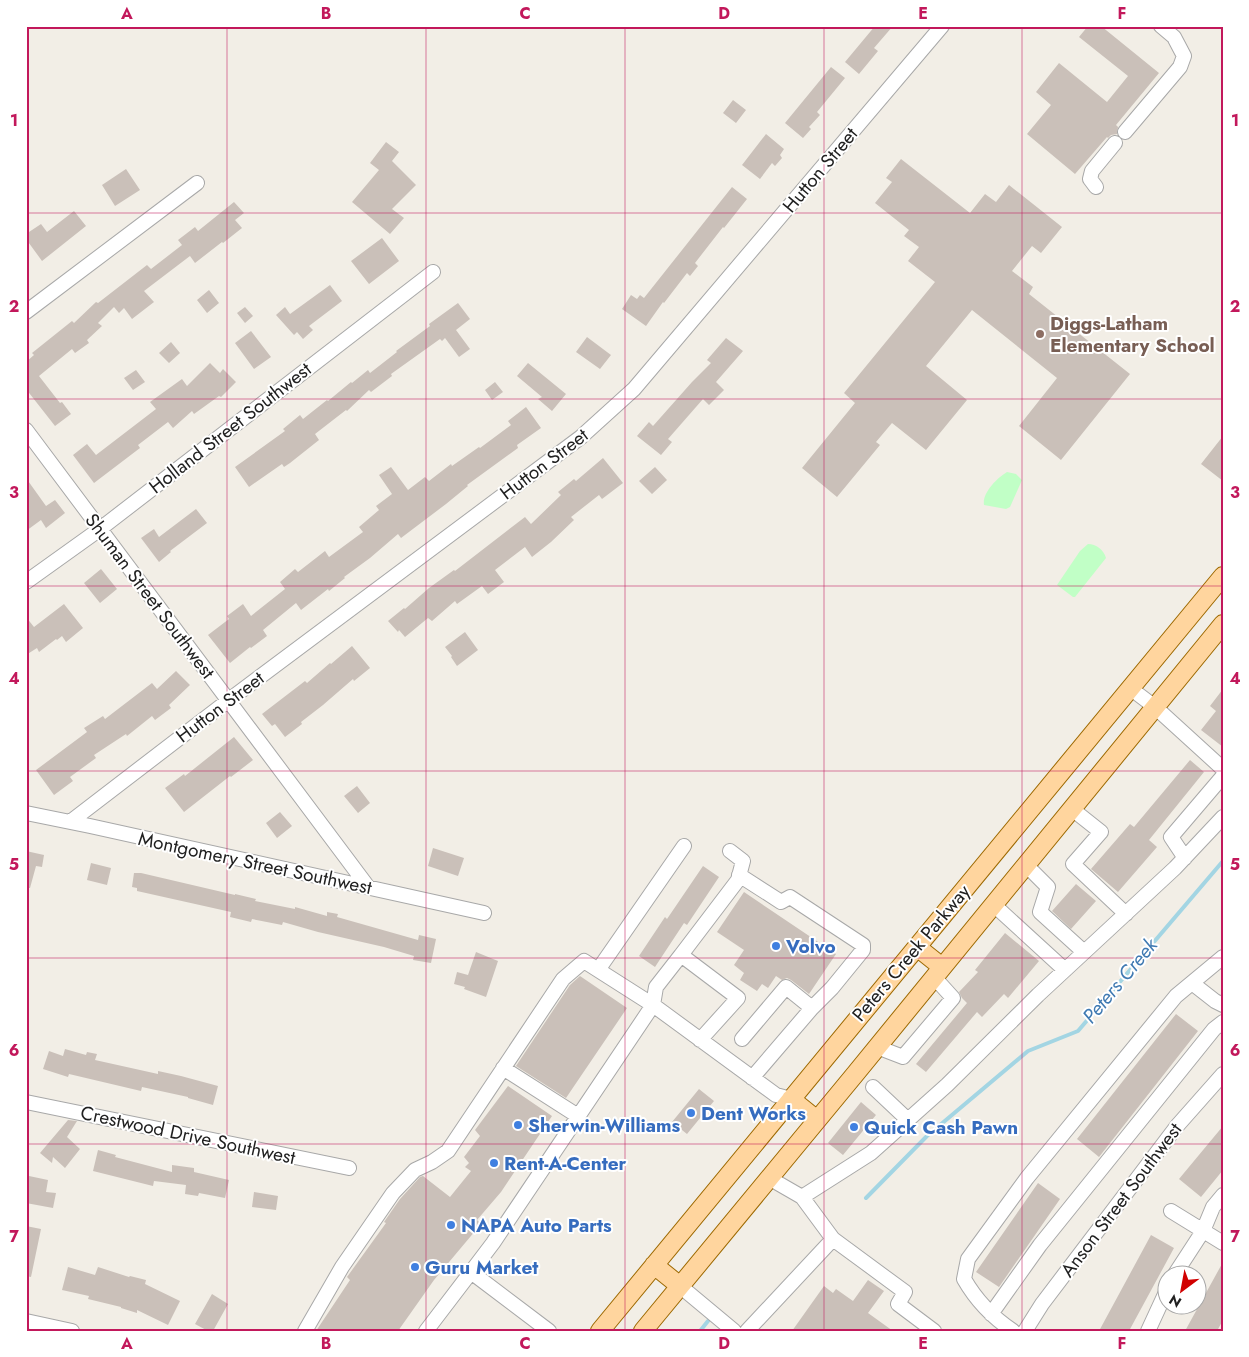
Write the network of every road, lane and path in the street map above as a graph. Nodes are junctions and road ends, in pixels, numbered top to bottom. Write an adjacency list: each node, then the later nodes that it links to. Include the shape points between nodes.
1 (942, 26): 15 (street, Hutton Street, via 634,388 582,438)
2 (1161, 26): 3 (street, via 1174,37 1184,56 1180,67)
3 (1125, 132)
4 (1114, 144): 6 (street, via 1092,171 1090,179)
5 (196, 183): 8 (street)
6 (1096, 187)
7 (433, 272): 10 (street, Holland Street Southwest)
8 (26, 312)
9 (26, 430): 10 (street, Shuman Street Southwest)
10 (100, 528): 12 (street, Holland Street Southwest); 15 (street, Shuman Street Southwest)
11 (1223, 576): 14 (main road, Peters Creek Parkway)
12 (26, 582)
13 (1223, 624): 16 (main road, Peters Creek Parkway)
14 (1130, 688): 16 (street); 32 (main road, Peters Creek Parkway)
15 (228, 700): 22 (street, Hutton Street); 28 (street, Shuman Street Southwest)
16 (1155, 707): 17 (street); 19 (main road, Peters Creek Parkway)
17 (1223, 769)
18 (1223, 776): 25 (street, via 1171,837)
19 (1072, 809): 26 (main road, Peters Creek Parkway); 31 (street, via 1101,832 1073,864)
20 (26, 813): 22 (street, Montgomery Street Southwest)
21 (1223, 817): 25 (street)
22 (70, 822): 28 (street, Montgomery Street Southwest)
23 (684, 846): 36 (street)
24 (730, 852): 27 (street, via 743,861)
25 (1185, 858): 31 (street)
26 (1026, 865): 29 (main road, Peters Creek Parkway); 33 (street, via 1048,886 1040,912)
27 (739, 875): 34 (street); 42 (street, via 781,902 790,897 864,945 832,988)
28 (368, 888): 30 (street, Montgomery Street Southwest)
29 (994, 904): 37 (street); 38 (main road, Peters Creek Parkway)
30 (484, 913)
31 (1126, 914): 33 (street)
32 (917, 947): 38 (main road); 51 (main road, Peters Creek Parkway)
33 (1084, 952): 37 (street)
34 (681, 955): 40 (street, via 656,987); 45 (street, via 738,998)
35 (1223, 957): 39 (street)
36 (598, 970): 40 (street); 47 (street, via 584,961 563,979)
37 (1065, 970): 55 (street)
38 (938, 972): 46 (main road, Peters Creek Parkway); 46 (street, via 953,998 903,1057)
39 (1192, 982): 41 (street); 68 (street, via 1176,996 1027,1178 968,1259 964,1279 973,1295)
40 (652, 1005): 45 (street); 53 (street)
41 (1223, 1005)
42 (812, 1008): 44 (street, via 786,986); 49 (street)
43 (1223, 1022): 68 (street, via 1040,1245)
44 (742, 1039)
45 (700, 1040): 49 (street)
46 (877, 1047): 54 (main road, Peters Creek Parkway)
47 (503, 1068): 53 (street); 72 (street, via 448,1152 415,1170 389,1199 342,1267)
48 (1223, 1074): 81 (street, Anson Street Southwest, via 1177,1126)
49 (752, 1078): 51 (street, via 776,1095)
50 (873, 1087): 55 (street)
51 (791, 1099): 54 (main road); 64 (main road, Peters Creek Parkway)
52 (26, 1102): 56 (street, Crestwood Drive Southwest)
53 (578, 1116): 66 (street)
54 (817, 1120): 57 (main road, Peters Creek Parkway)
55 (908, 1120): 59 (street, via 871,1153)
56 (349, 1168)
57 (769, 1178): 59 (street); 67 (main road, Peters Creek Parkway)
58 (1223, 1195): 61 (street, via 1213,1206)
59 (802, 1197): 62 (street)
60 (1171, 1211): 61 (street)
61 (1203, 1231): 63 (street); 65 (street)
62 (833, 1239): 78 (street); 79 (street, via 905,1292 898,1304)
63 (1223, 1244)
64 (654, 1264): 67 (main road); 75 (main road, Peters Creek Parkway)
65 (1182, 1264)
66 (471, 1272): 73 (street); 74 (street)
67 (680, 1286): 76 (main road, Peters Creek Parkway); 77 (street)
68 (991, 1314): 80 (street)
69 (1156, 1314): 82 (street)
70 (26, 1321): 71 (street)
71 (72, 1331)
72 (305, 1331)
73 (426, 1331)
74 (550, 1331)
75 (600, 1331)
76 (643, 1331)
77 (734, 1331)
78 (747, 1331)
79 (934, 1331)
80 (1013, 1331)
81 (1025, 1331)
82 (1148, 1331)

